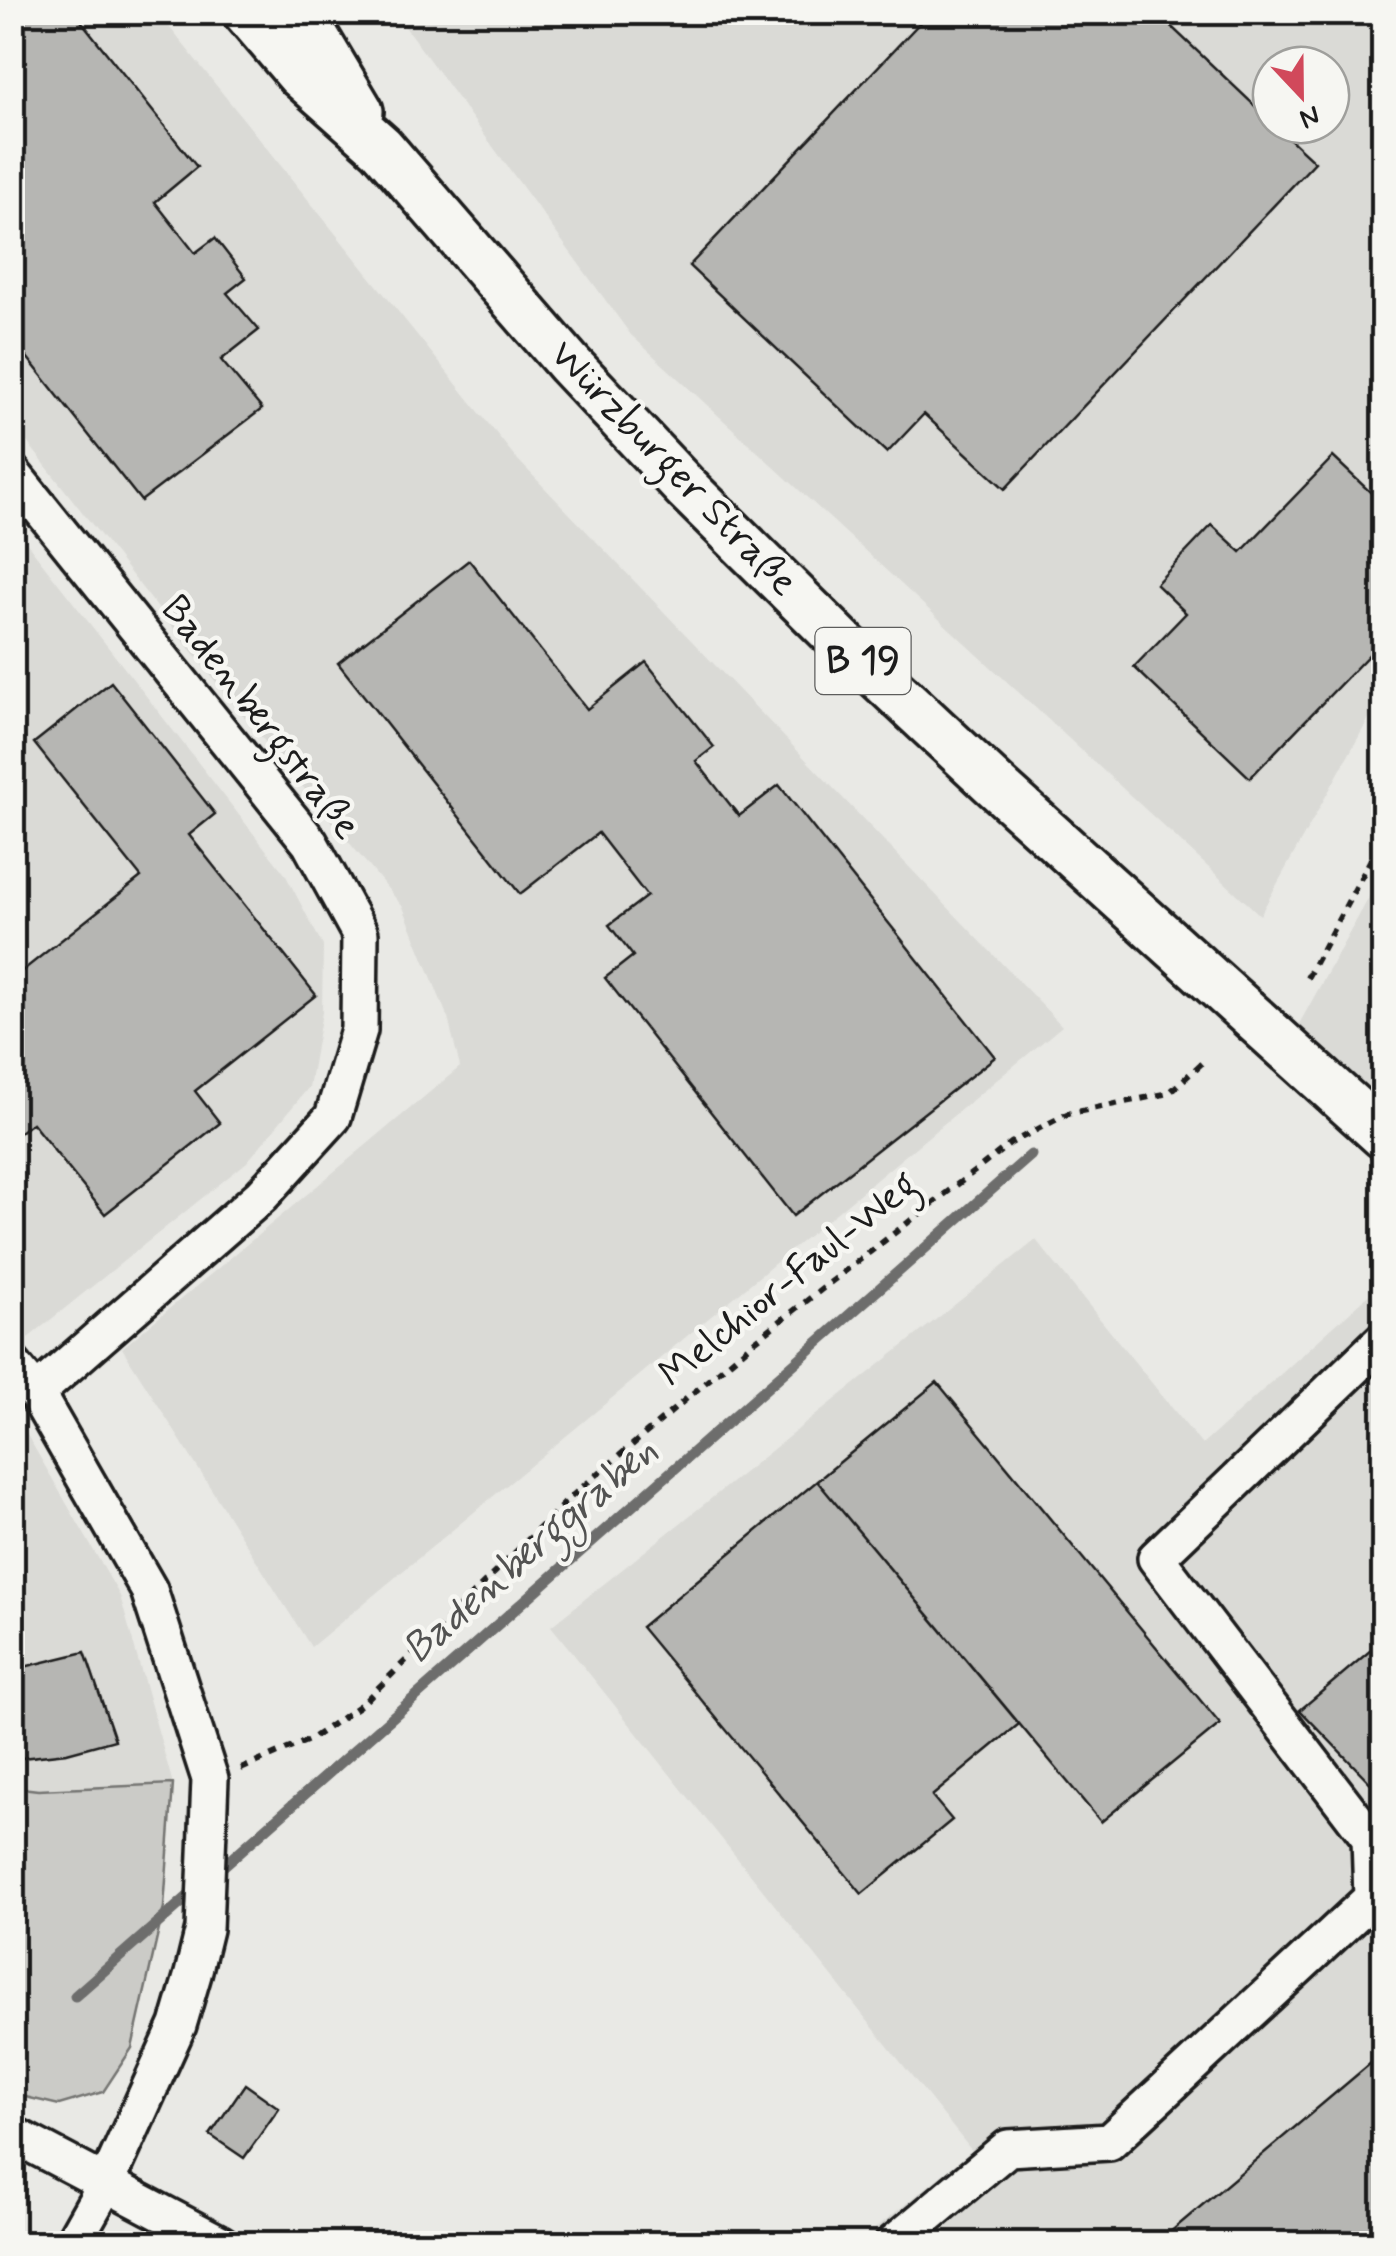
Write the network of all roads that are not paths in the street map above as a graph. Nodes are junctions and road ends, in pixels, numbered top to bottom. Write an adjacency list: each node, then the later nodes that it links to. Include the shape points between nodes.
1 (246, 12): 3 (main road, Würzburger Straße / B 19, via 300,74)
2 (301, 12): 3 (main road, Würzburger Straße / B 19)
3 (381, 147): 5 (main road, Würzburger Straße / B 19, via 686,489 982,772)
4 (12, 473): 8 (street, Badenbergstraße, via 310,843 360,934 359,1030 333,1116 262,1196)
5 (1384, 1136)
6 (1384, 1339): 13 (street, via 1156,1558 1370,1838 1372,1898 1109,2142 1008,2148)
7 (12, 1364): 8 (street)
8 (36, 1393): 10 (street, via 150,1590 210,1779 204,1929 178,2025)
9 (12, 2134): 10 (street)
10 (107, 2182): 11 (street); 12 (street)
11 (72, 2244)
12 (221, 2244)
13 (893, 2244)

